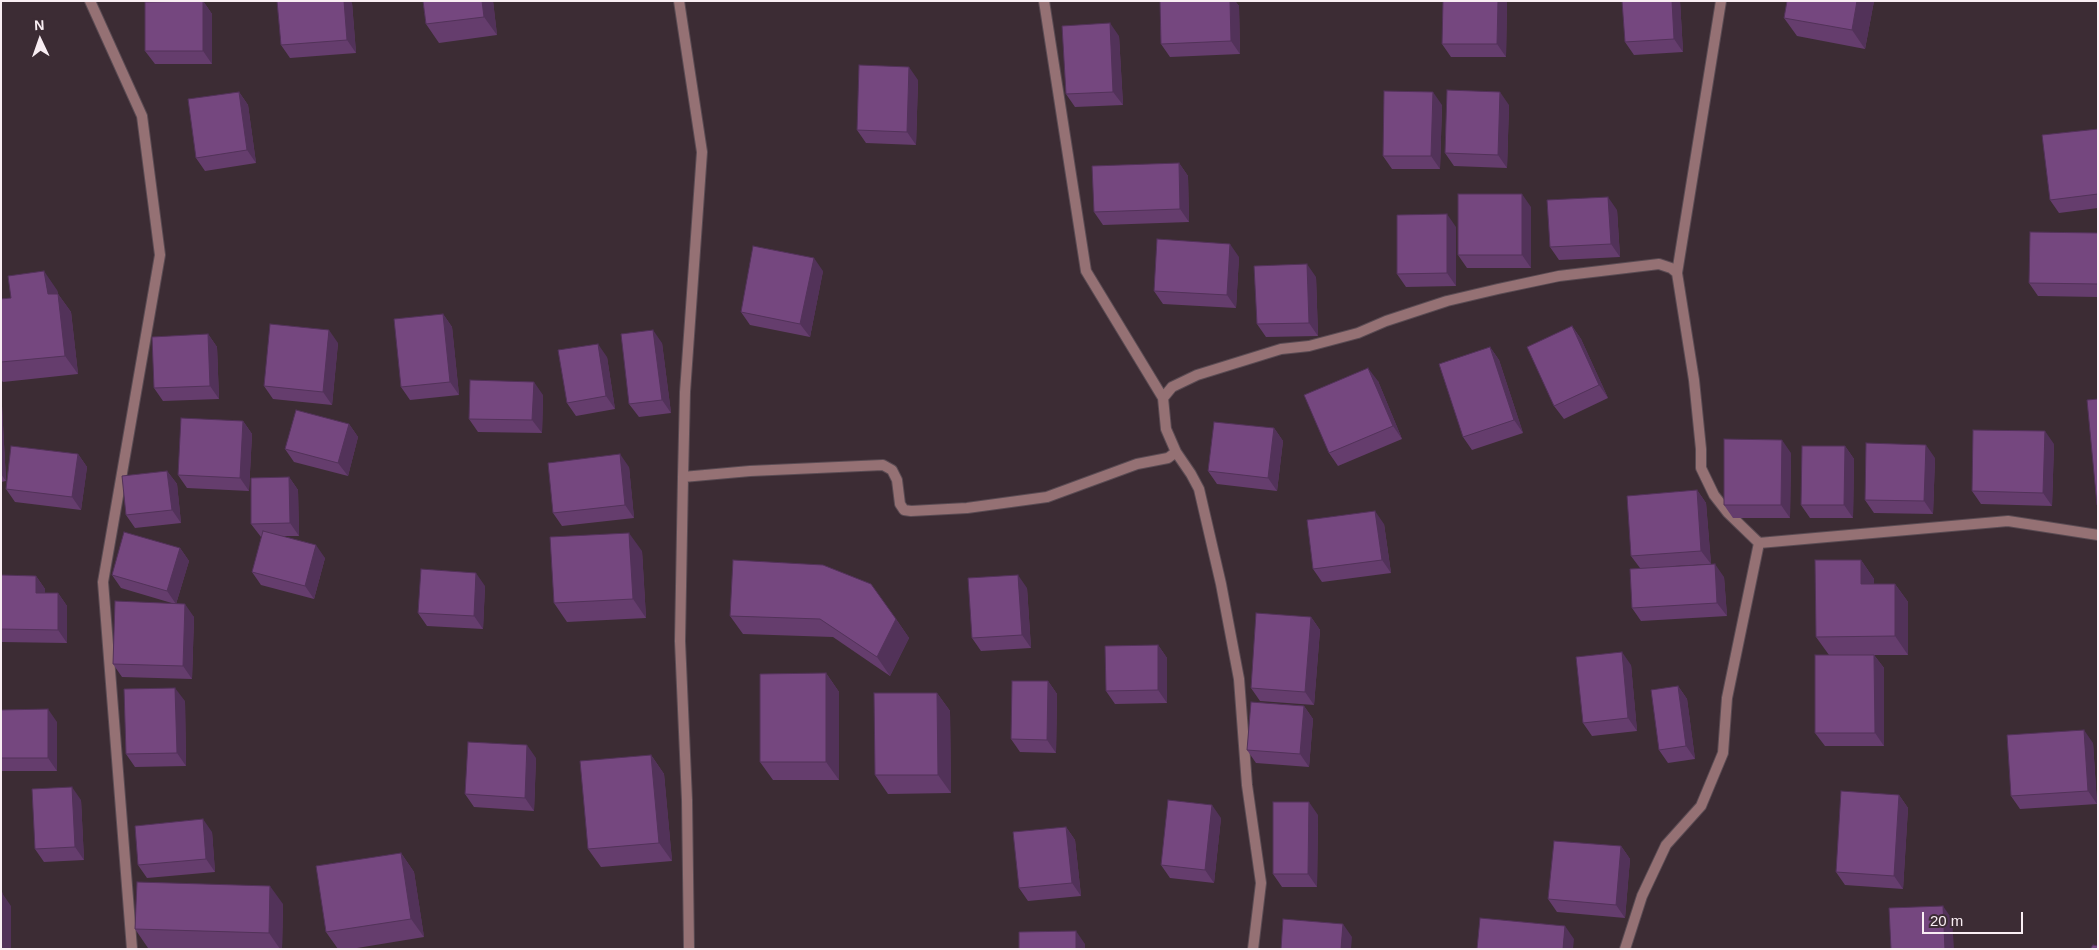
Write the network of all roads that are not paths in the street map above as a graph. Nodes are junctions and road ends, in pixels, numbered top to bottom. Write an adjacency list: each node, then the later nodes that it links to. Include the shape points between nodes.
1 (90, 1): 11 (street, via 142,116 160,255 103,582)
2 (679, 1): 8 (street, via 702,152 685,392)
3 (1044, 1): 6 (street, via 1086,271)
4 (1721, 1): 5 (street)
5 (1677, 273): 6 (street, via 1659,264 1600,270 1456,299 1358,332 1221,367 1172,387); 10 (street, via 1694,380 1700,468 1728,513)
6 (1163, 398): 7 (street, via 1166,429)
7 (1176, 452): 8 (street, via 1168,458 1138,464 1047,497 911,512 900,504 897,480 892,470 883,465); 13 (street, via 1198,489 1239,679 1247,785 1261,883)
8 (683, 477): 12 (street, via 680,641)
9 (2098, 536): 10 (street, via 2008,521)
10 (1759, 543): 14 (street, via 1727,698 1723,753 1700,806 1666,845 1642,896)
11 (132, 949)
12 (689, 949)
13 (1253, 949)
14 (1625, 949)

